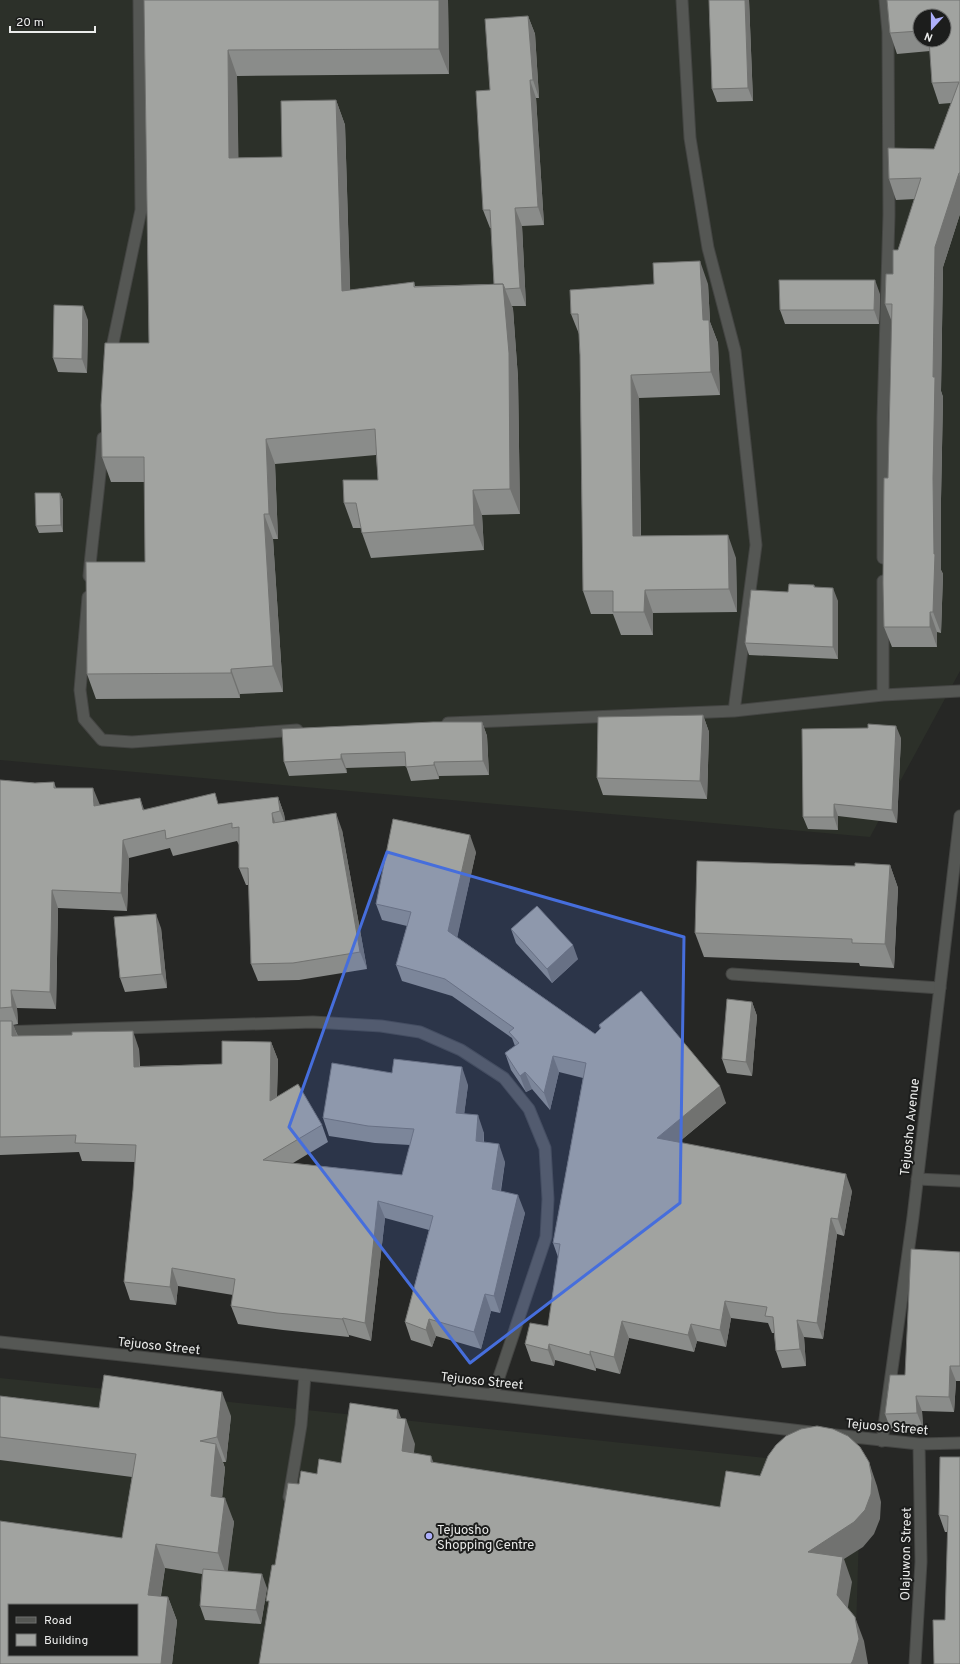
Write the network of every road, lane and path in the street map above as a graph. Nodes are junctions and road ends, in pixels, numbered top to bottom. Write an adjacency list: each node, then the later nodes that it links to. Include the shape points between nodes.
1 (138, 0): 4 (street, via 141,210)
2 (682, 0): 8 (street, via 690,138 708,248 735,351 756,545)
3 (885, 0): 7 (street, via 888,32 889,215 883,418)
4 (107, 370)
5 (103, 426): 10 (street, via 80,690 84,719 102,740 132,742)
6 (960, 691): 7 (street)
7 (883, 695): 8 (street)
8 (734, 711): 9 (street)
9 (440, 723)
10 (307, 730)
11 (960, 816): 13 (street, Tejuosho Avenue)
12 (732, 974): 13 (street)
13 (940, 988): 15 (street, Tejuosho Avenue)
14 (0, 1032): 19 (street, via 313,1022 381,1026 420,1032 461,1050 504,1078 529,1109 545,1148 548,1199 546,1236)
15 (917, 1178): 16 (street); 20 (street, Tejuosho Avenue)
16 (960, 1181)
17 (0, 1342): 18 (street, Tejuoso Street)
18 (305, 1375): 19 (street, Tejuoso Street); 23 (street, via 301,1425)
19 (493, 1395): 20 (street, Tejuoso Street)
20 (882, 1441): 22 (street, Tejuoso Street)
21 (960, 1443): 22 (street, Tejuoso Street)
22 (919, 1444): 24 (street, Olajuwon Street, via 921,1562)
23 (287, 1510)
24 (915, 1664)

